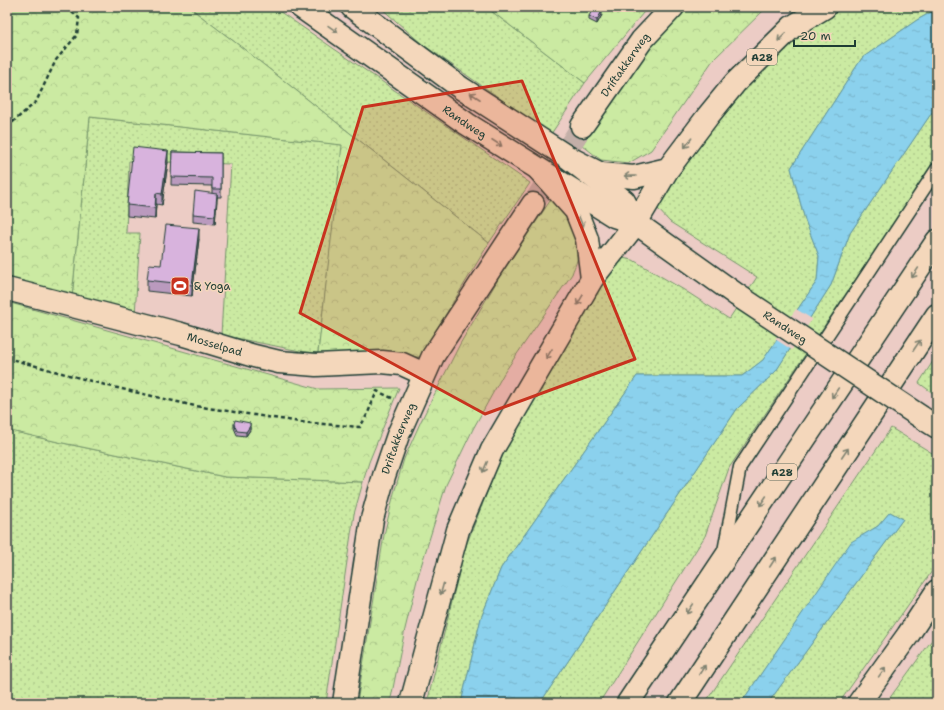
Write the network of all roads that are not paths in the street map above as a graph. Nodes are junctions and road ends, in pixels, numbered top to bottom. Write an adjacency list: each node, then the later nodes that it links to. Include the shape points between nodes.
1 (301, 7): 9 (main road, Randweg, one-way to 9, via 467,124)
2 (352, 7): 6 (main road, Randweg, one-way to 2, via 461,88)
3 (673, 7): 5 (main road, Driftakkerweg, via 642,40)
4 (825, 7): 7 (main road, A28, one-way to 7, via 792,27 735,83)
5 (582, 126)
6 (566, 156): 7 (main road, one-way to 6, via 634,177 601,174); 11 (main road, Randweg, via 624,201)
7 (668, 169): 11 (main road, A28)
8 (937, 169): 18 (lane, via 740,467)
9 (539, 170): 11 (main road, Randweg, via 614,216); 13 (main road, one-way to 13, via 576,211 588,239)
10 (532, 204): 16 (main road, Driftakkerweg, via 433,356)
11 (636, 223): 13 (main road, A28); 17 (main road, Randweg, bridge, via 737,295)
12 (937, 241): 18 (main road, A28, one-way to 18)
13 (592, 279): 21 (main road, A28, one-way to 21, via 489,457 458,530)
14 (7, 289): 16 (main road, Mosselpad, via 279,362 316,365 382,362 402,364)
15 (937, 315): 23 (main road, one-way to 15)
16 (424, 374): 20 (main road, Driftakkerweg, via 388,463 372,519)
17 (929, 422)
18 (722, 562): 22 (main road, A28, one-way to 22)
19 (937, 591): 24 (main road, one-way to 19)
20 (344, 703)
21 (411, 703)
22 (628, 703)
23 (680, 703)
24 (859, 703)

